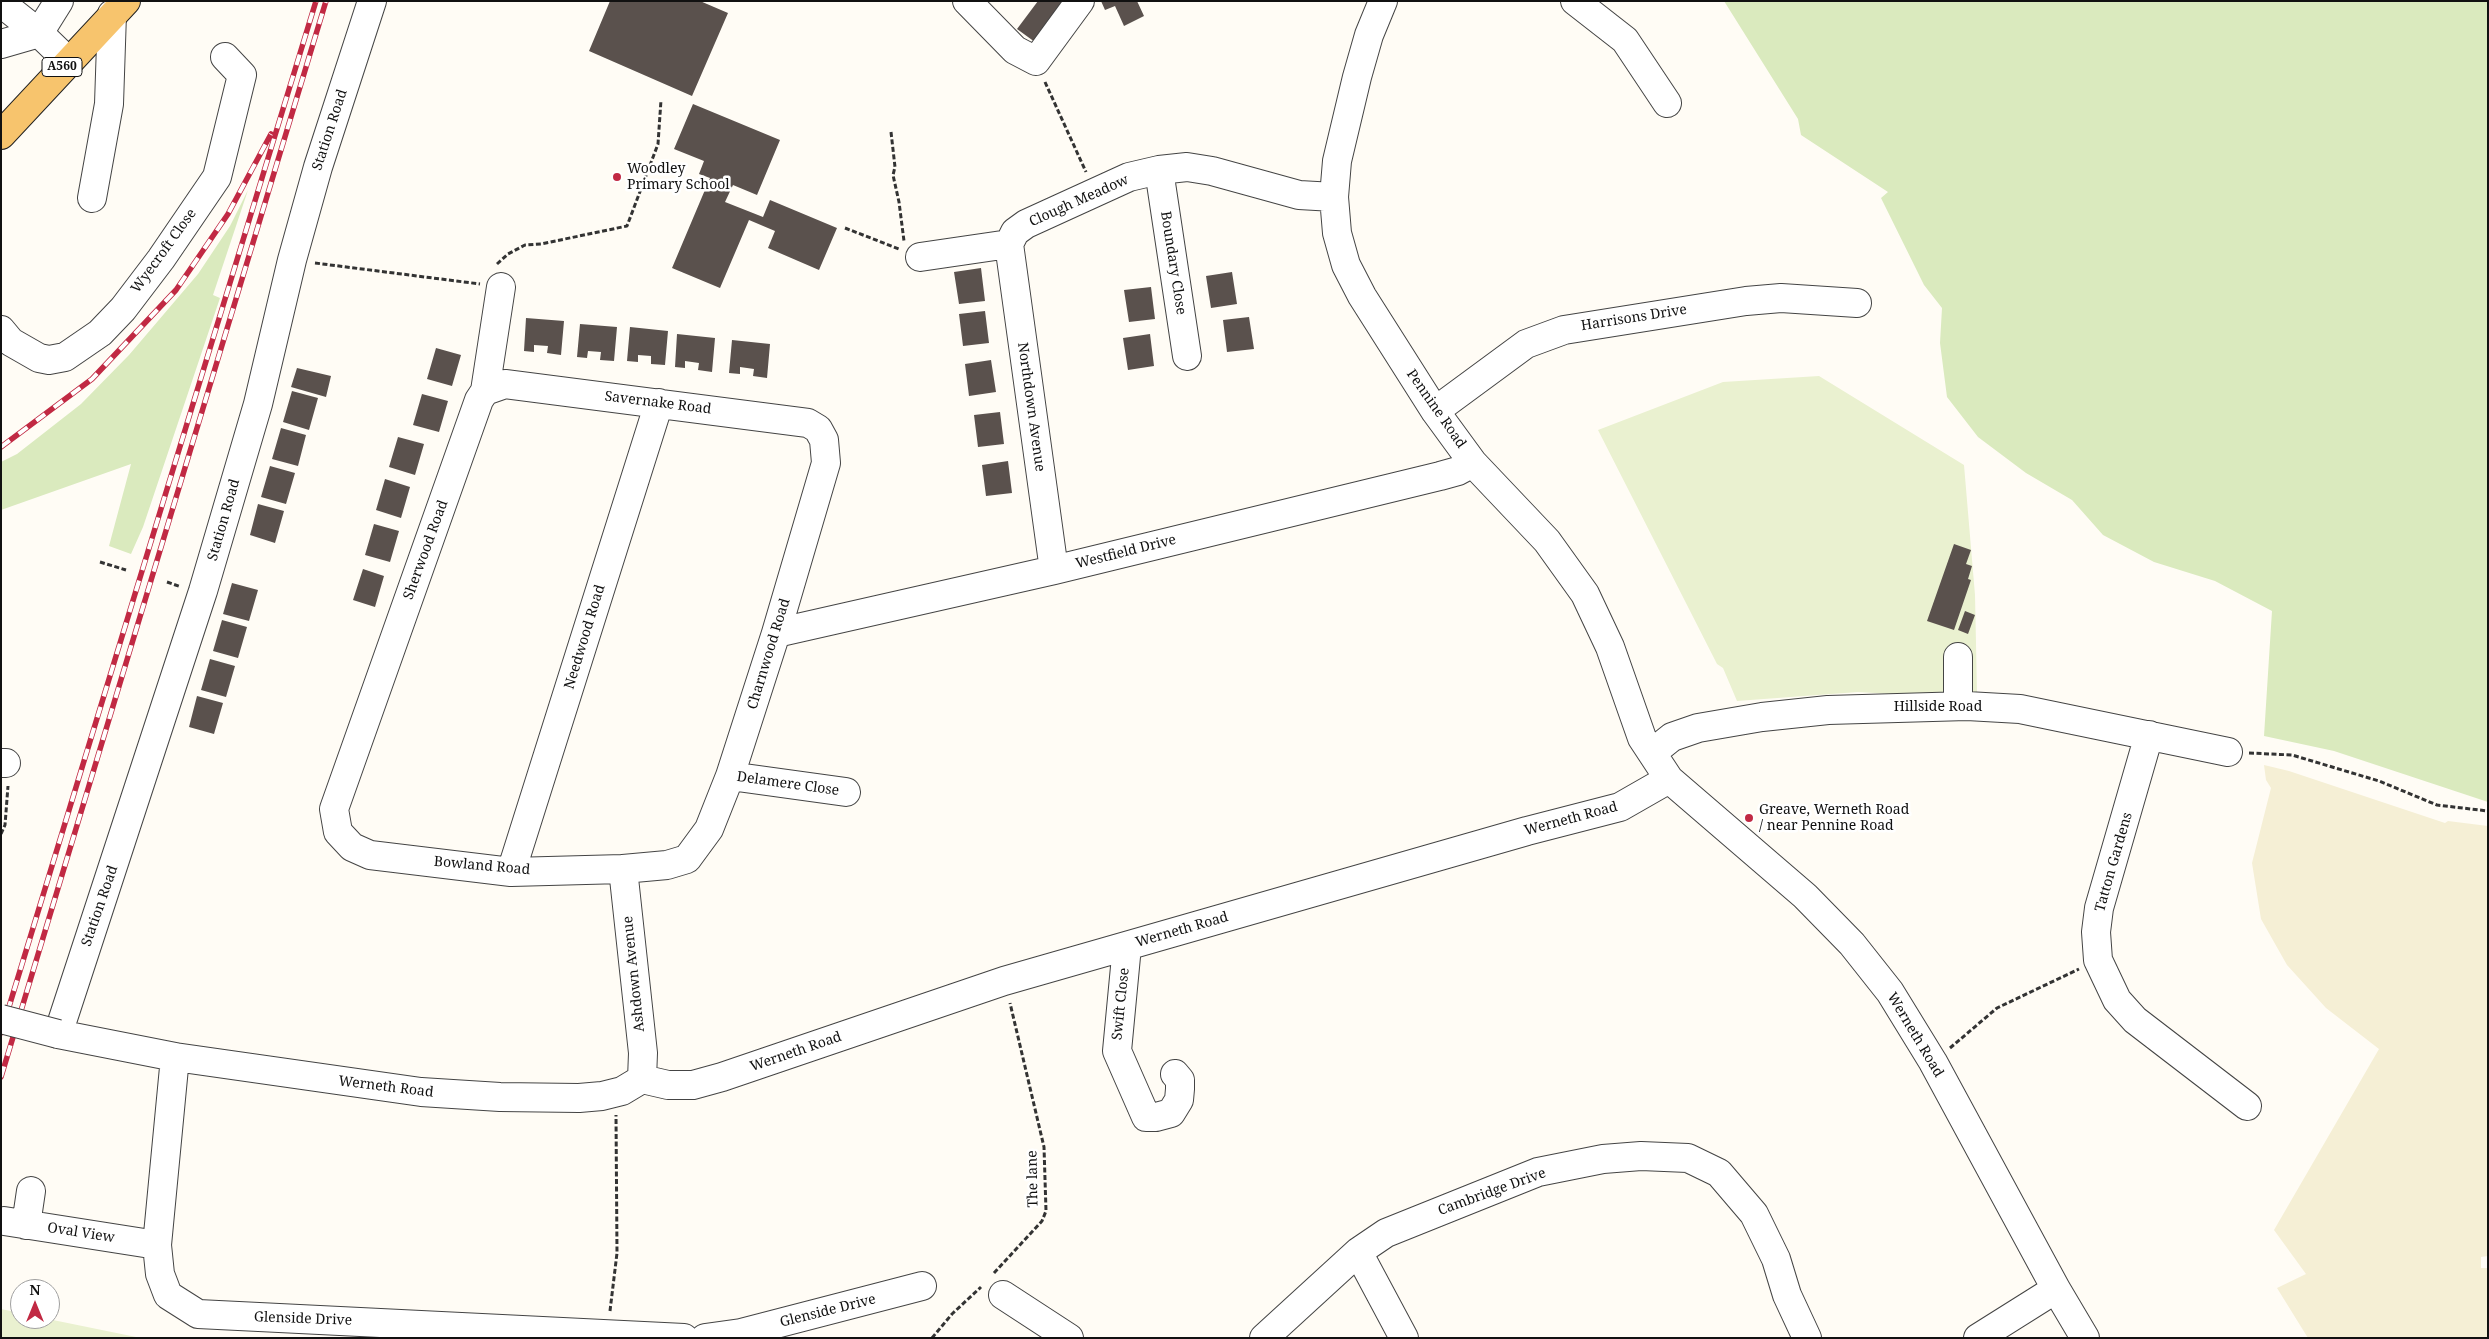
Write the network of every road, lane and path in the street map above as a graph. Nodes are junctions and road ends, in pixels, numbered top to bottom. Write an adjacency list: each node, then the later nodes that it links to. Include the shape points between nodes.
1 (60, 1): 9 (street)
2 (372, 1): 59 (street, Station Road, via 318,167 258,404 203,591)
3 (967, 1): 13 (street, via 1015,50)
4 (1080, 1): 13 (street)
5 (1383, 1): 20 (street, Pennine Road, via 1369,35 1342,131)
6 (1575, 1): 15 (street, via 1625,40)
7 (1, 3): 9 (street)
8 (119, 8): 12 (main road, A560); 21 (street, via 109,104)
9 (39, 33): 10 (street); 12 (street)
10 (1, 44)
11 (225, 57): 29 (street, Wyecroft Close, via 242,75 217,177 123,309 100,333 65,358 39,358 11,342)
12 (68, 61): 17 (main road, A560)
13 (1036, 61): 19 (path)
14 (661, 100): 27 (path, via 658,144 627,226 517,248 498,262 492,272)
15 (1668, 103)
16 (891, 132): 25 (path, via 893,175)
17 (1, 135)
18 (1159, 170): 19 (street, Clough Meadow, via 1129,177); 20 (street, Clough Meadow, via 1187,167 1299,195); 30 (street, Boundary Close)
19 (1096, 191): 24 (street, Clough Meadow, via 1026,224 1015,232)
20 (1334, 197): 33 (street, Pennine Road, via 1337,233 1346,264 1375,318)
21 (92, 198)
22 (845, 228): 23 (path)
23 (872, 239)
24 (1009, 244): 25 (street); 38 (street, Northdown Avenue)
25 (913, 253)
26 (306, 262): 27 (path)
27 (495, 286): 31 (street, Sherwood Road)
28 (1857, 303): 33 (street, Harrisons Drive, via 1781,298 1746,301 1564,330 1526,344)
29 (1, 330)
30 (1187, 356)
31 (485, 391): 32 (street, Savernake Road, via 505,384); 49 (street, Sherwood Road, via 479,400)
32 (659, 403): 34 (street, Savernake Road, via 808,423 818,429); 54 (street, Needwood Road)
33 (1435, 412): 35 (street, Pennine Road)
34 (824, 440): 39 (street, Charnwood Road, via 826,463)
35 (1473, 462): 38 (street, Westfield Drive, via 1440,476); 44 (street, Pennine Road, via 1547,541 1585,594 1599,619 1642,738)
36 (100, 562): 37 (path)
37 (126, 570)
38 (1054, 570): 39 (street, Westfield Drive)
39 (776, 633): 46 (street, Charnwood Road)
40 (1958, 657): 41 (street)
41 (1958, 706): 42 (street, Hillside Road, via 2020,709); 44 (street, Hillside Road, via 1828,710 1762,717 1698,728 1672,737)
42 (2149, 735): 43 (street, Hillside Road); 56 (street, Tatton Gardens, via 2099,908 2096,932)
43 (2228, 752): 50 (path, via 2292,755 2379,781 2437,806)
44 (1652, 753): 47 (street, Pennine Road)
45 (3, 763): 51 (path, via 8,791 5,825)
46 (730, 776): 48 (street, Delamere Close); 52 (street, Charnwood Road, via 709,829)
47 (1669, 779): 55 (street, Werneth Road, via 1620,808 1527,831); 61 (street, Werneth Road, via 1805,896 1852,944 1890,992)
48 (846, 792)
49 (334, 810): 54 (street, Bowland Road, via 338,832 352,847 370,855)
50 (2488, 811)
51 (1, 834)
52 (687, 859): 53 (street, Bowland Road, via 667,865)
53 (623, 869): 54 (street, Bowland Road); 63 (street, Ashdown Avenue, via 643,1053)
54 (511, 872)
55 (1127, 946): 57 (street, Werneth Road); 62 (street, Swift Close, via 1116,1051 1146,1117 1156,1118 1171,1113 1179,1100 1180,1080)
56 (2098, 960): 61 (path, via 1998,1008); 65 (street, Tatton Gardens, via 2117,1000 2135,1020)
57 (1004, 981): 63 (street, Werneth Road, via 722,1077 693,1084 668,1085); 69 (path, The lane, via 1044,1147 1046,1211)
58 (1, 1019): 59 (street, Werneth Road, bridge)
59 (58, 1034): 60 (street, Werneth Road)
60 (175, 1057): 64 (street, Werneth Road, via 421,1092 579,1098); 67 (street, Glenside Drive)
61 (1933, 1062): 71 (street, Werneth Road)
62 (1175, 1074)
63 (642, 1079): 64 (street, Werneth Road, via 622,1092)
64 (612, 1094): 73 (path, via 617,1118 617,1253)
65 (2247, 1106)
66 (31, 1191): 67 (street, Oval View, via 15,1223)
67 (158, 1245): 72 (street, Glenside Drive, via 160,1274 168,1295 198,1314)
68 (1358, 1252): 78 (street, Cambridge Drive); 79 (street); 80 (street, Cambridge Drive, via 1386,1233 1538,1172 1603,1159 1641,1156 1688,1158 1719,1173 1754,1214 1776,1259 1787,1295)
69 (992, 1285): 76 (path, The lane, via 952,1314); 77 (street)
70 (922, 1286): 75 (street, Glenside Drive, via 742,1333)
71 (2056, 1289): 81 (street); 82 (street, Werneth Road)
72 (417, 1331): 73 (street, Glenside Drive)
73 (605, 1334): 74 (street, Glenside Drive)
74 (684, 1338)
75 (705, 1338)
76 (932, 1338)
77 (1070, 1338)
78 (1264, 1338)
79 (1404, 1338)
80 (1807, 1338)
81 (1978, 1338)
82 (2085, 1338)

